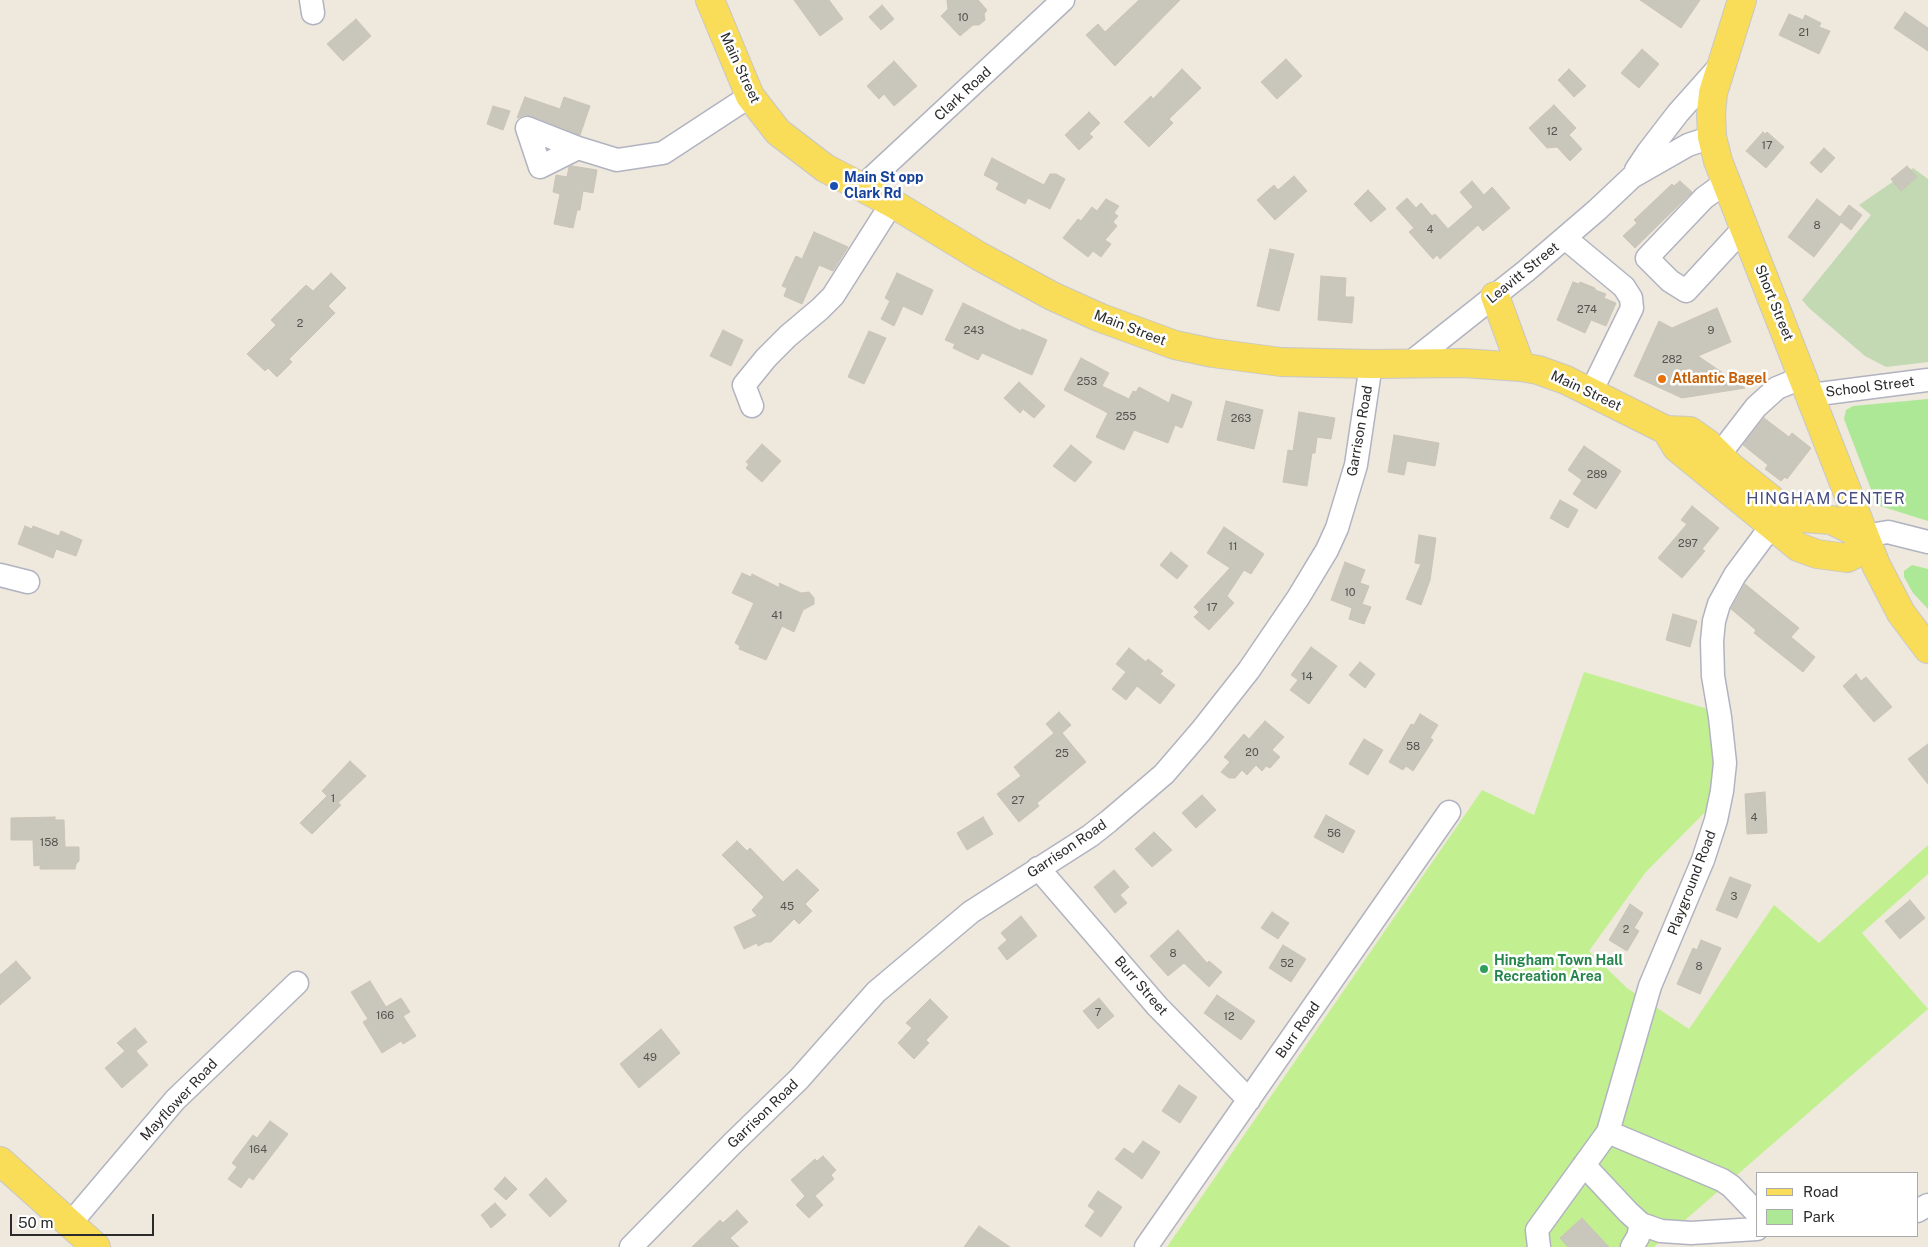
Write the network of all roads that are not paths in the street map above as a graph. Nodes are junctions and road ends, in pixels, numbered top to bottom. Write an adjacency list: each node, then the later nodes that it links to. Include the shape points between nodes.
1 (710, 0): 5 (main road, Main Street)
2 (1063, 0): 10 (street, Clark Road)
3 (1742, 0): 4 (main road, Leavitt Street)
4 (1720, 66): 6 (main road, Short Street, via 1713,93); 8 (street, Leavitt Street, via 1660,136)
5 (750, 96): 7 (street, via 663,152 617,160); 10 (main road, Main Street, via 778,132 826,168)
6 (1712, 137): 8 (street, Leavitt Street, via 1688,145); 9 (main road, Short Street)
7 (578, 148)
8 (1632, 177): 13 (street, Leavitt Street)
9 (1726, 182): 12 (main road, Short Street); 12 (street, via 1704,198 1647,258 1670,281 1686,291)
10 (862, 187): 11 (main road, Main Street)
11 (892, 203): 16 (main road, Main Street, via 1052,296 1175,345 1213,354 1281,362); 21 (street, via 833,296 788,336 744,385)
12 (1744, 228): 19 (main road, Short Street)
13 (1565, 238): 14 (street, Leavitt Street); 20 (street, via 1624,287 1631,298 1632,308)
14 (1495, 296): 15 (street, Leavitt Street); 17 (main road)
15 (1410, 363): 16 (main road, Main Street); 17 (main road, Main Street)
16 (1371, 364): 30 (street, Garrison Road, via 1356,465 1327,550 1298,598 1249,670 1164,774 1090,836)
17 (1520, 367): 20 (main road, Main Street, via 1538,370)
18 (1928, 380): 19 (street, School Street)
19 (1808, 386): 22 (street, School Street, via 1777,388 1756,407); 24 (main road, Short Street)
20 (1591, 392): 22 (main road, Main Street, via 1666,430 1690,431 1707,443)
21 (752, 406)
22 (1712, 464): 23 (main road, Main Street)
23 (1778, 518): 24 (main road, Main Street, via 1792,516 1831,520); 24 (main road, Main Street, via 1798,547 1818,554 1847,558 1858,549); 33 (street, Playground Road, via 1735,575 1719,604 1714,621 1713,676 1725,763 1716,820 1703,860 1650,986)
24 (1864, 536): 25 (street, via 1888,532); 28 (main road, via 1896,606)
25 (1928, 542)
26 (0, 575): 27 (street)
27 (28, 582)
28 (1928, 649)
29 (1449, 812): 32 (street, Burr Road)
30 (1038, 868): 32 (street, Burr Street, via 1157,1006); 41 (street, Garrison Road, via 971,912 876,992 799,1080)
31 (297, 983): 37 (street, Mayflower Road, via 175,1100)
32 (1249, 1100): 42 (street, Burr Road)
33 (1608, 1132): 35 (street, Playground Road); 36 (street, via 1722,1180)
34 (0, 1161): 37 (main road)
35 (1584, 1165): 38 (street); 43 (street, Playground Road, via 1537,1230)
36 (1756, 1212)
37 (70, 1224): 40 (main road)
38 (1641, 1224): 39 (street, via 1661,1231 1691,1234); 44 (street)
39 (1756, 1229)
40 (96, 1247)
41 (631, 1247)
42 (1146, 1247)
43 (1540, 1247)
44 (1632, 1247)

